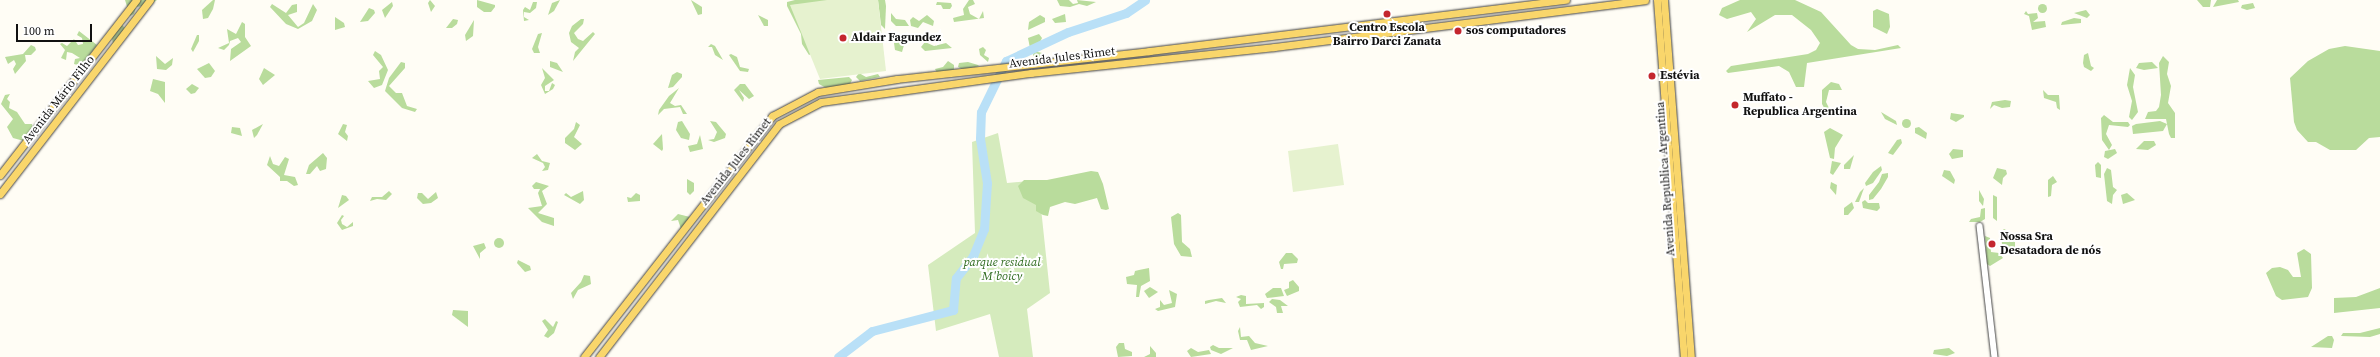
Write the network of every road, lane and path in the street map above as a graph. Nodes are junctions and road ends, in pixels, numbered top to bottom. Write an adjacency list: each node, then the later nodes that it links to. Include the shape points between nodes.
1 (136, 0): 9 (main road, Avenida Mário Filho)
2 (150, 0): 10 (main road, Avenida Mário Filho)
3 (1566, 0): 12 (main road, Avenida Jules Rimet, via 897,79 818,92 772,116)
4 (1645, 0): 13 (main road, Avenida Jules Rimet, via 1274,47 1031,73 821,102 779,124)
5 (1657, 0): 7 (main road, Avenida Republica Argentina)
6 (1664, 0): 8 (main road, Avenida Republica Argentina)
7 (1664, 104): 8 (main road); 14 (main road, Avenida Republica Argentina)
8 (1673, 118): 15 (main road, Avenida Republica Argentina)
9 (0, 176)
10 (0, 194)
11 (1980, 226): 16 (street)
12 (584, 357)
13 (599, 357)
14 (1684, 357)
15 (1691, 357)
16 (1995, 357)

